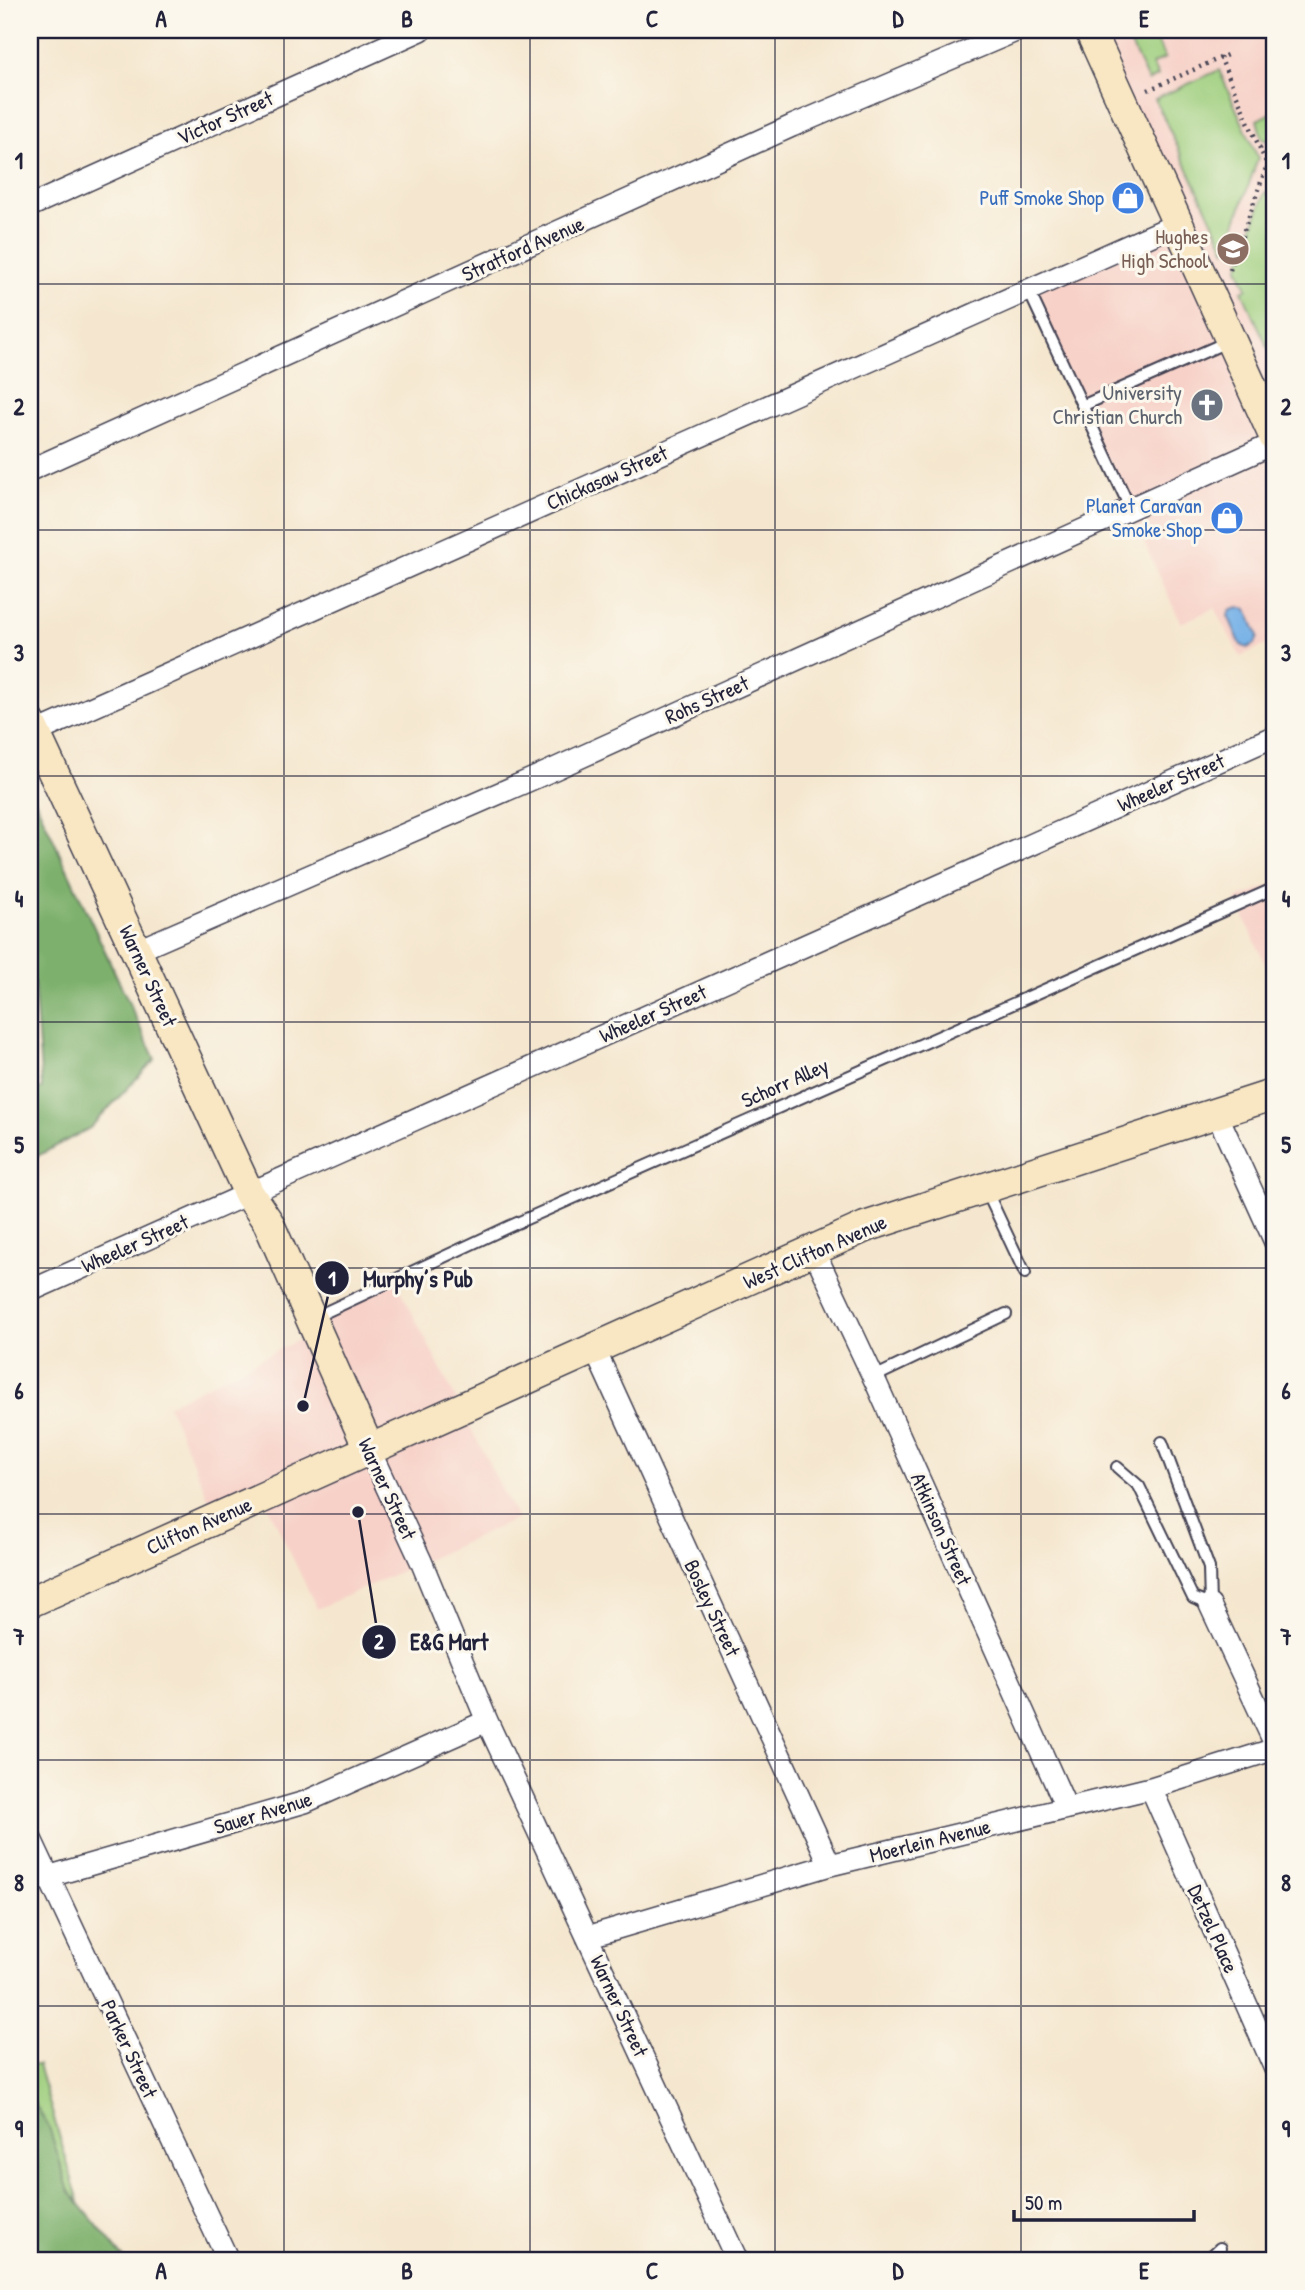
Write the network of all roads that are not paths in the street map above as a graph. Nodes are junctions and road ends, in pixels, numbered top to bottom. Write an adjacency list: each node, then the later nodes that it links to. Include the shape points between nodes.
1 (421, 30): 4 (street, Victor Street)
2 (1018, 30): 11 (street, Stratford Avenue, via 792,126)
3 (1090, 30): 5 (main road)
4 (30, 206)
5 (1180, 223): 6 (street, Chickasaw Street); 7 (main road)
6 (1028, 289): 8 (lane); 13 (street, Chickasaw Street)
7 (1231, 340): 8 (lane); 9 (main road)
8 (1084, 405): 12 (lane)
9 (1275, 438)
10 (1275, 443): 12 (street, Rohs Street)
11 (30, 470)
12 (1131, 510): 16 (street, Rohs Street)
13 (31, 730): 16 (main road, Warner Street)
14 (1275, 736): 20 (street, Wheeler Street)
15 (1275, 888): 26 (lane, Schorr Alley)
16 (136, 951): 20 (main road, Warner Street)
17 (1275, 1094): 18 (main road, West Clifton Avenue)
18 (1216, 1112): 19 (main road, West Clifton Avenue); 21 (street)
19 (984, 1188): 22 (main road, West Clifton Avenue, via 865,1227); 23 (lane)
20 (249, 1194): 24 (street, Wheeler Street); 26 (main road, Warner Street, via 268,1222)
21 (1275, 1242)
22 (814, 1251): 27 (main road, West Clifton Avenue); 28 (street, Atkinson Street)
23 (1026, 1273)
24 (30, 1290)
25 (1006, 1314): 28 (lane)
26 (313, 1318): 30 (main road, Warner Street)
27 (595, 1350): 30 (main road, West Clifton Avenue); 39 (street, Bosley Street)
28 (873, 1377): 37 (street, Atkinson Street)
29 (1162, 1442): 33 (lane, via 1209,1568)
30 (369, 1449): 32 (main road, Clifton Avenue); 34 (street, Warner Street)
31 (1117, 1467): 33 (lane, via 1139,1486 1193,1598)
32 (30, 1602)
33 (1210, 1605): 35 (street)
34 (487, 1721): 40 (street, Sauer Avenue, via 305,1802); 41 (street, Warner Street)
35 (1275, 1747): 36 (street, Moerlein Avenue)
36 (1151, 1788): 37 (street, Moerlein Avenue); 42 (street, Detzel Place)
37 (1066, 1807): 39 (street, Moerlein Avenue)
38 (30, 1837): 40 (street, Parker Street)
39 (830, 1865): 41 (street, Moerlein Avenue)
40 (39, 1879): 44 (street, Parker Street)
41 (587, 1937): 45 (street, Warner Street)
42 (1275, 2069)
43 (1220, 2248): 46 (lane)
44 (228, 2260)
45 (737, 2260)
46 (1207, 2260)

